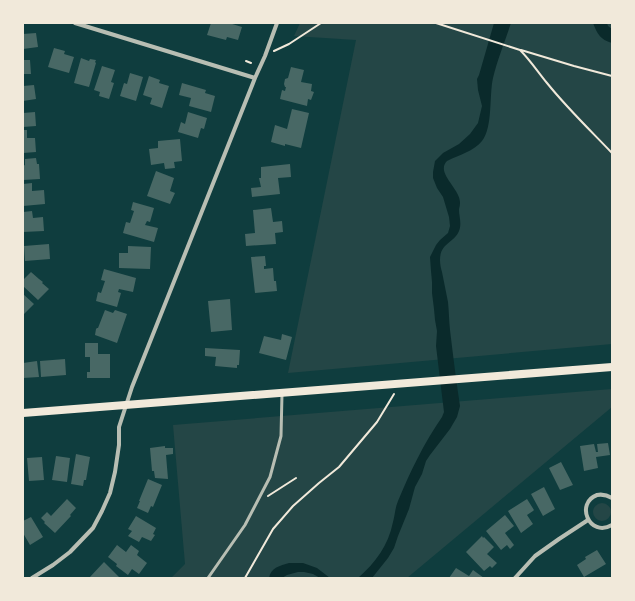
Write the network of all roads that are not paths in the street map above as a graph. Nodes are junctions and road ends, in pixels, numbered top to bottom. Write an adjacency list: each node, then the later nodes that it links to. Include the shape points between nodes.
1 (75, 23): 3 (street)
2 (278, 23): 3 (street)
3 (255, 78): 6 (street)
4 (612, 367): 5 (main road)
5 (282, 394): 6 (main road); 12 (lane, via 281,436 270,477 245,525)
6 (126, 405): 7 (main road); 11 (street, via 119,427 115,472 102,511 92,528 70,552)
7 (23, 413)
8 (612, 498): 9 (street, via 599,495 590,500 586,510)
9 (588, 520): 10 (street, via 597,527); 13 (street, via 535,556)
10 (612, 525)
11 (32, 578)
12 (208, 578)
13 (515, 578)

